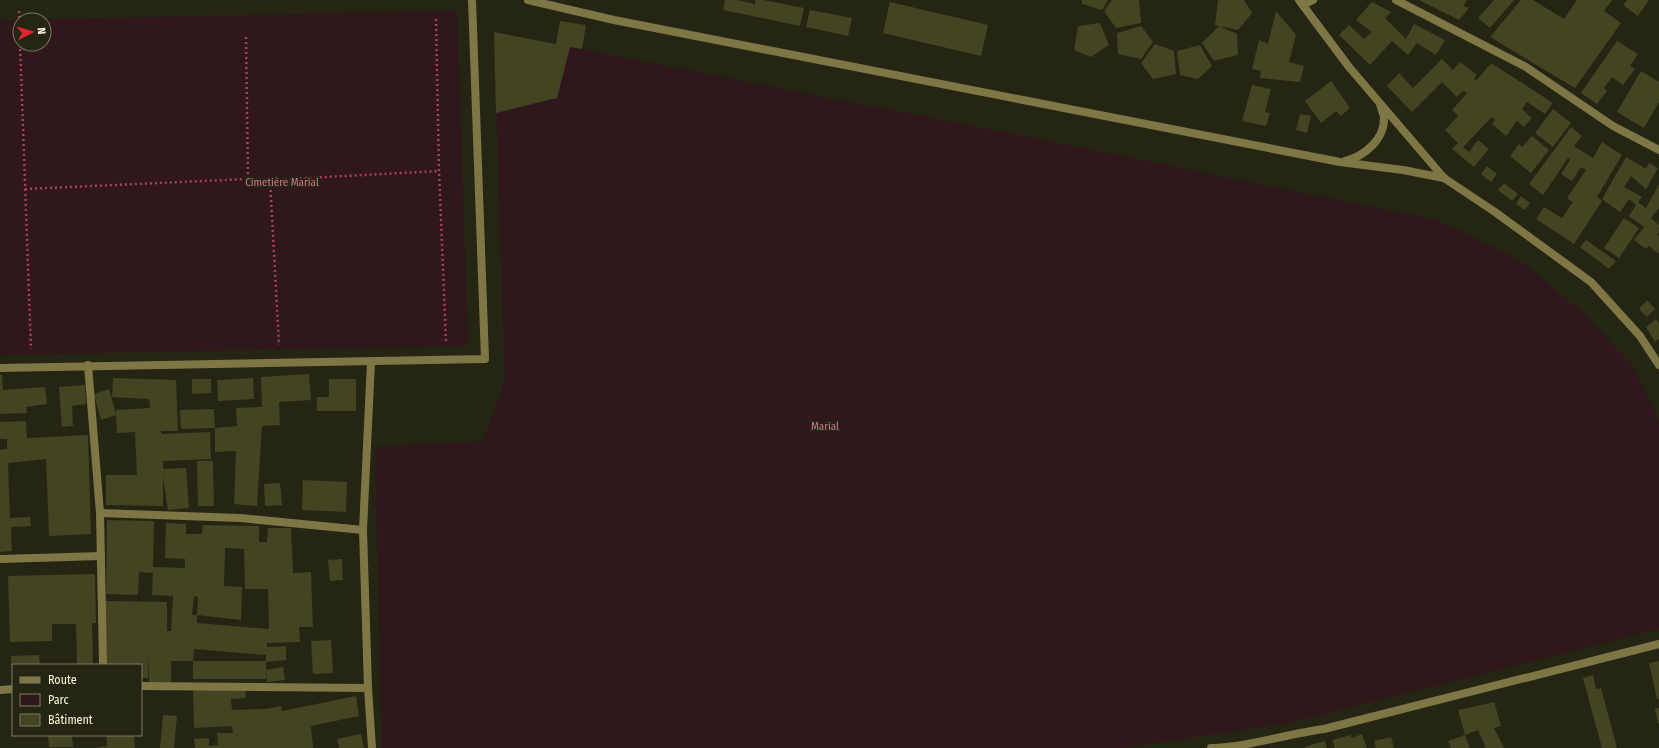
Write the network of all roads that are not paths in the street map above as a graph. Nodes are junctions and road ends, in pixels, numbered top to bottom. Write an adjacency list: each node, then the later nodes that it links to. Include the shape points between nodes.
1 (472, 0): 10 (street, via 485,359)
2 (528, 0): 8 (street, via 622,21)
3 (1312, 0): 5 (street)
4 (1396, 0): 7 (street, via 1526,67 1613,126)
5 (1301, 2): 6 (street, via 1349,67)
6 (1378, 100): 8 (street, via 1384,116 1381,133 1370,148 1357,158); 9 (street)
7 (1659, 150)
8 (1340, 162): 9 (street)
9 (1444, 178): 12 (street, via 1591,282 1640,336)
10 (371, 362): 11 (street); 15 (street)
11 (88, 365): 13 (street); 14 (street)
12 (1659, 365)
13 (0, 368)
14 (100, 513): 15 (street, via 240,518); 16 (street)
15 (363, 530): 21 (street)
16 (101, 556): 17 (street); 19 (street)
17 (0, 559)
18 (1659, 644): 25 (street, via 1324,729 1232,747)
19 (103, 664)
20 (142, 686): 21 (street)
21 (368, 688): 24 (street)
22 (12, 689): 23 (street)
23 (0, 690)
24 (372, 748)
25 (1211, 748)

